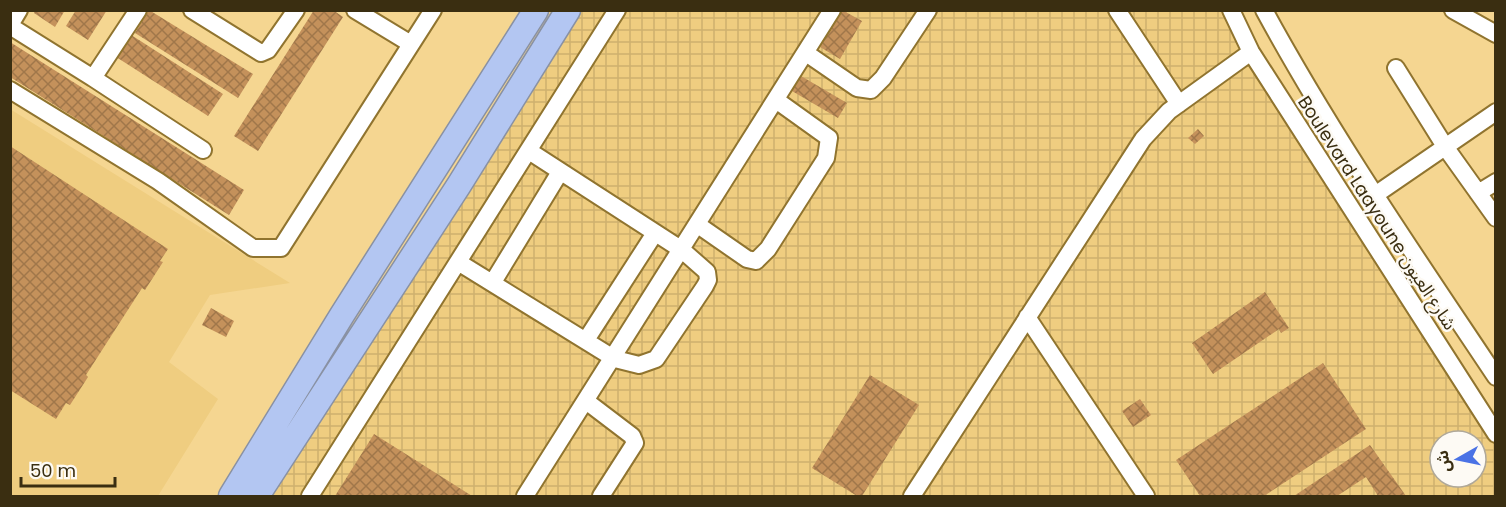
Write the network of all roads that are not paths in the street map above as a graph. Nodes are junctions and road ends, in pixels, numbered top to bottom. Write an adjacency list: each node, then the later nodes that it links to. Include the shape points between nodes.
1 (19, 10): 16 (street)
2 (138, 10): 22 (street)
3 (192, 10): 4 (street, via 261,53 268,50)
4 (296, 10)
5 (355, 10): 18 (street)
6 (433, 10): 18 (street)
7 (536, 10): 46 (highway)
8 (568, 10): 47 (highway)
9 (617, 10): 29 (street)
10 (832, 10): 20 (street)
11 (928, 10): 20 (street, via 871,90 857,88)
12 (1117, 10): 25 (street)
13 (1231, 10): 19 (street, Boulevard Laayoune شارع العيون)
14 (1264, 10): 33 (street, Boulevard Laayoune شارع العيون)
15 (1453, 10): 17 (street)
16 (10, 25): 22 (street)
17 (1496, 34)
18 (411, 44): 23 (street, via 282,249 253,248 158,181)
19 (1251, 52): 25 (street); 45 (street, Boulevard Laayoune شارع العيون)
20 (806, 53): 24 (street)
21 (1396, 68): 27 (street)
22 (93, 78): 28 (street)
23 (10, 90)
24 (776, 100): 35 (street); 35 (street, via 829,138 826,158 768,249 756,261 747,259)
25 (1179, 104): 40 (street, via 1159,119 1143,139)
26 (1496, 112): 27 (street)
27 (1446, 148): 32 (street); 33 (street)
28 (203, 150)
29 (530, 151): 30 (street); 38 (street)
30 (560, 172): 36 (street); 39 (street)
31 (1496, 182): 32 (street)
32 (1478, 193): 34 (street)
33 (1376, 195): 43 (street, Boulevard Laayoune شارع العيون)
34 (1496, 218)
35 (698, 225): 37 (street)
36 (655, 233): 37 (street); 41 (street)
37 (682, 250): 42 (street); 42 (street, via 707,272 705,286 656,359 639,365)
38 (458, 262): 39 (street); 48 (street)
39 (493, 282): 41 (street)
40 (1027, 317): 51 (street); 52 (street)
41 (586, 340): 42 (street)
42 (615, 359): 44 (street)
43 (1496, 377)
44 (586, 401): 49 (street); 50 (street, via 632,436 634,443)
45 (1496, 434)
46 (231, 496)
47 (257, 496)
48 (310, 496)
49 (525, 496)
50 (600, 496)
51 (912, 496)
52 (1146, 496)

